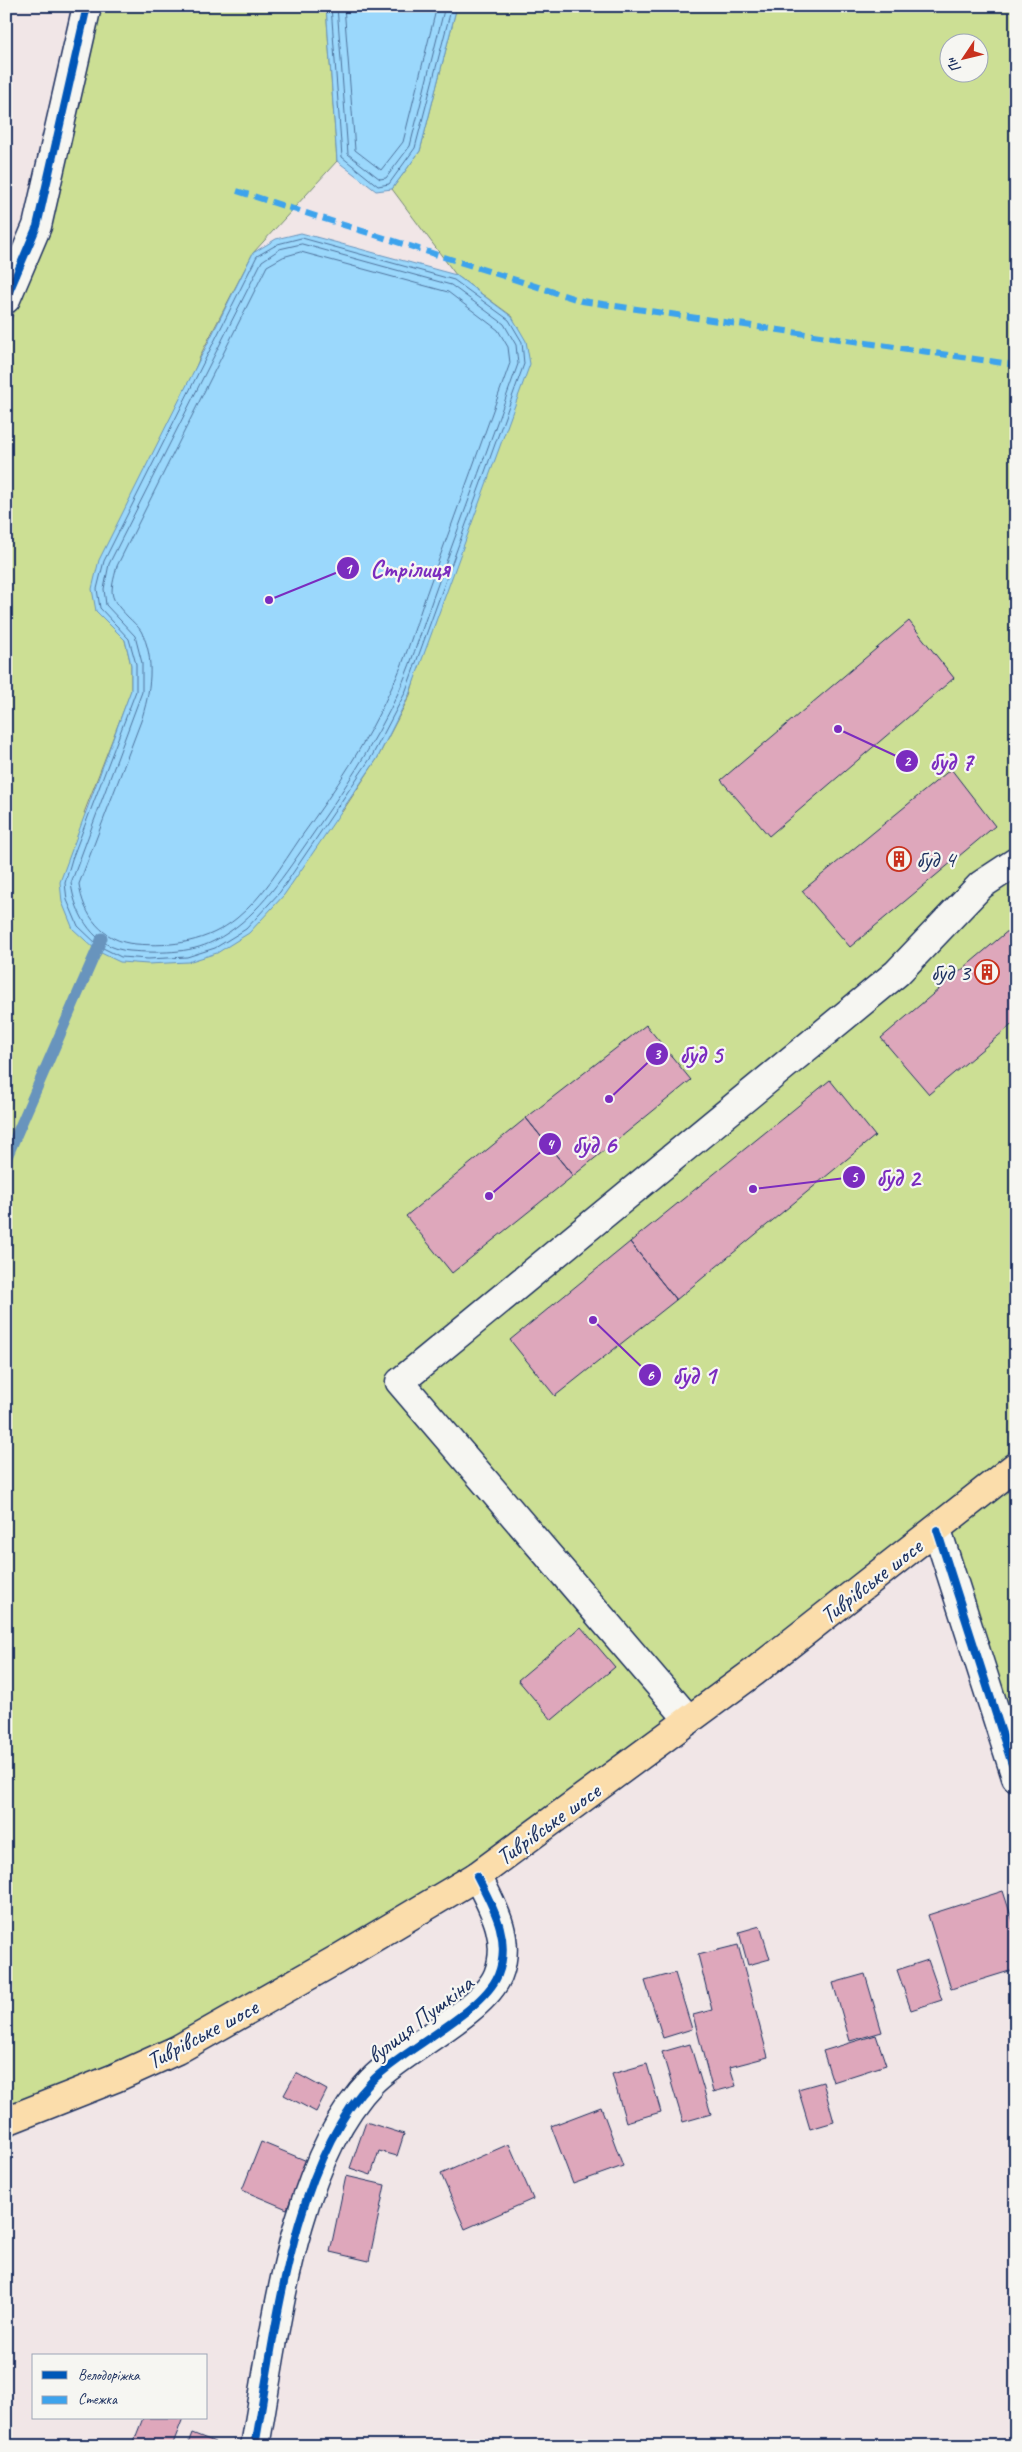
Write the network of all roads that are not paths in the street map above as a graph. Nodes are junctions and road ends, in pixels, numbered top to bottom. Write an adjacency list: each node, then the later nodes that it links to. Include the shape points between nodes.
1 (87, 6): 2 (street, via 37,226)
2 (6, 299)
3 (1016, 862): 6 (street, via 981,885 897,973 400,1382)
4 (1016, 1466): 5 (main road, Тиврівське шосе)
5 (937, 1530): 6 (main road, Тиврівське шосе); 7 (street)
6 (689, 1720): 8 (main road, Тиврівське шосе)
7 (1014, 1764)
8 (477, 1876): 9 (main road, Тиврівське шосе, via 176,2050); 10 (street, вулиця Пушкіна, via 498,1918 504,1948 498,1976 485,1996 373,2080 334,2132 311,2184 284,2284)
9 (6, 2121)
10 (255, 2446)

